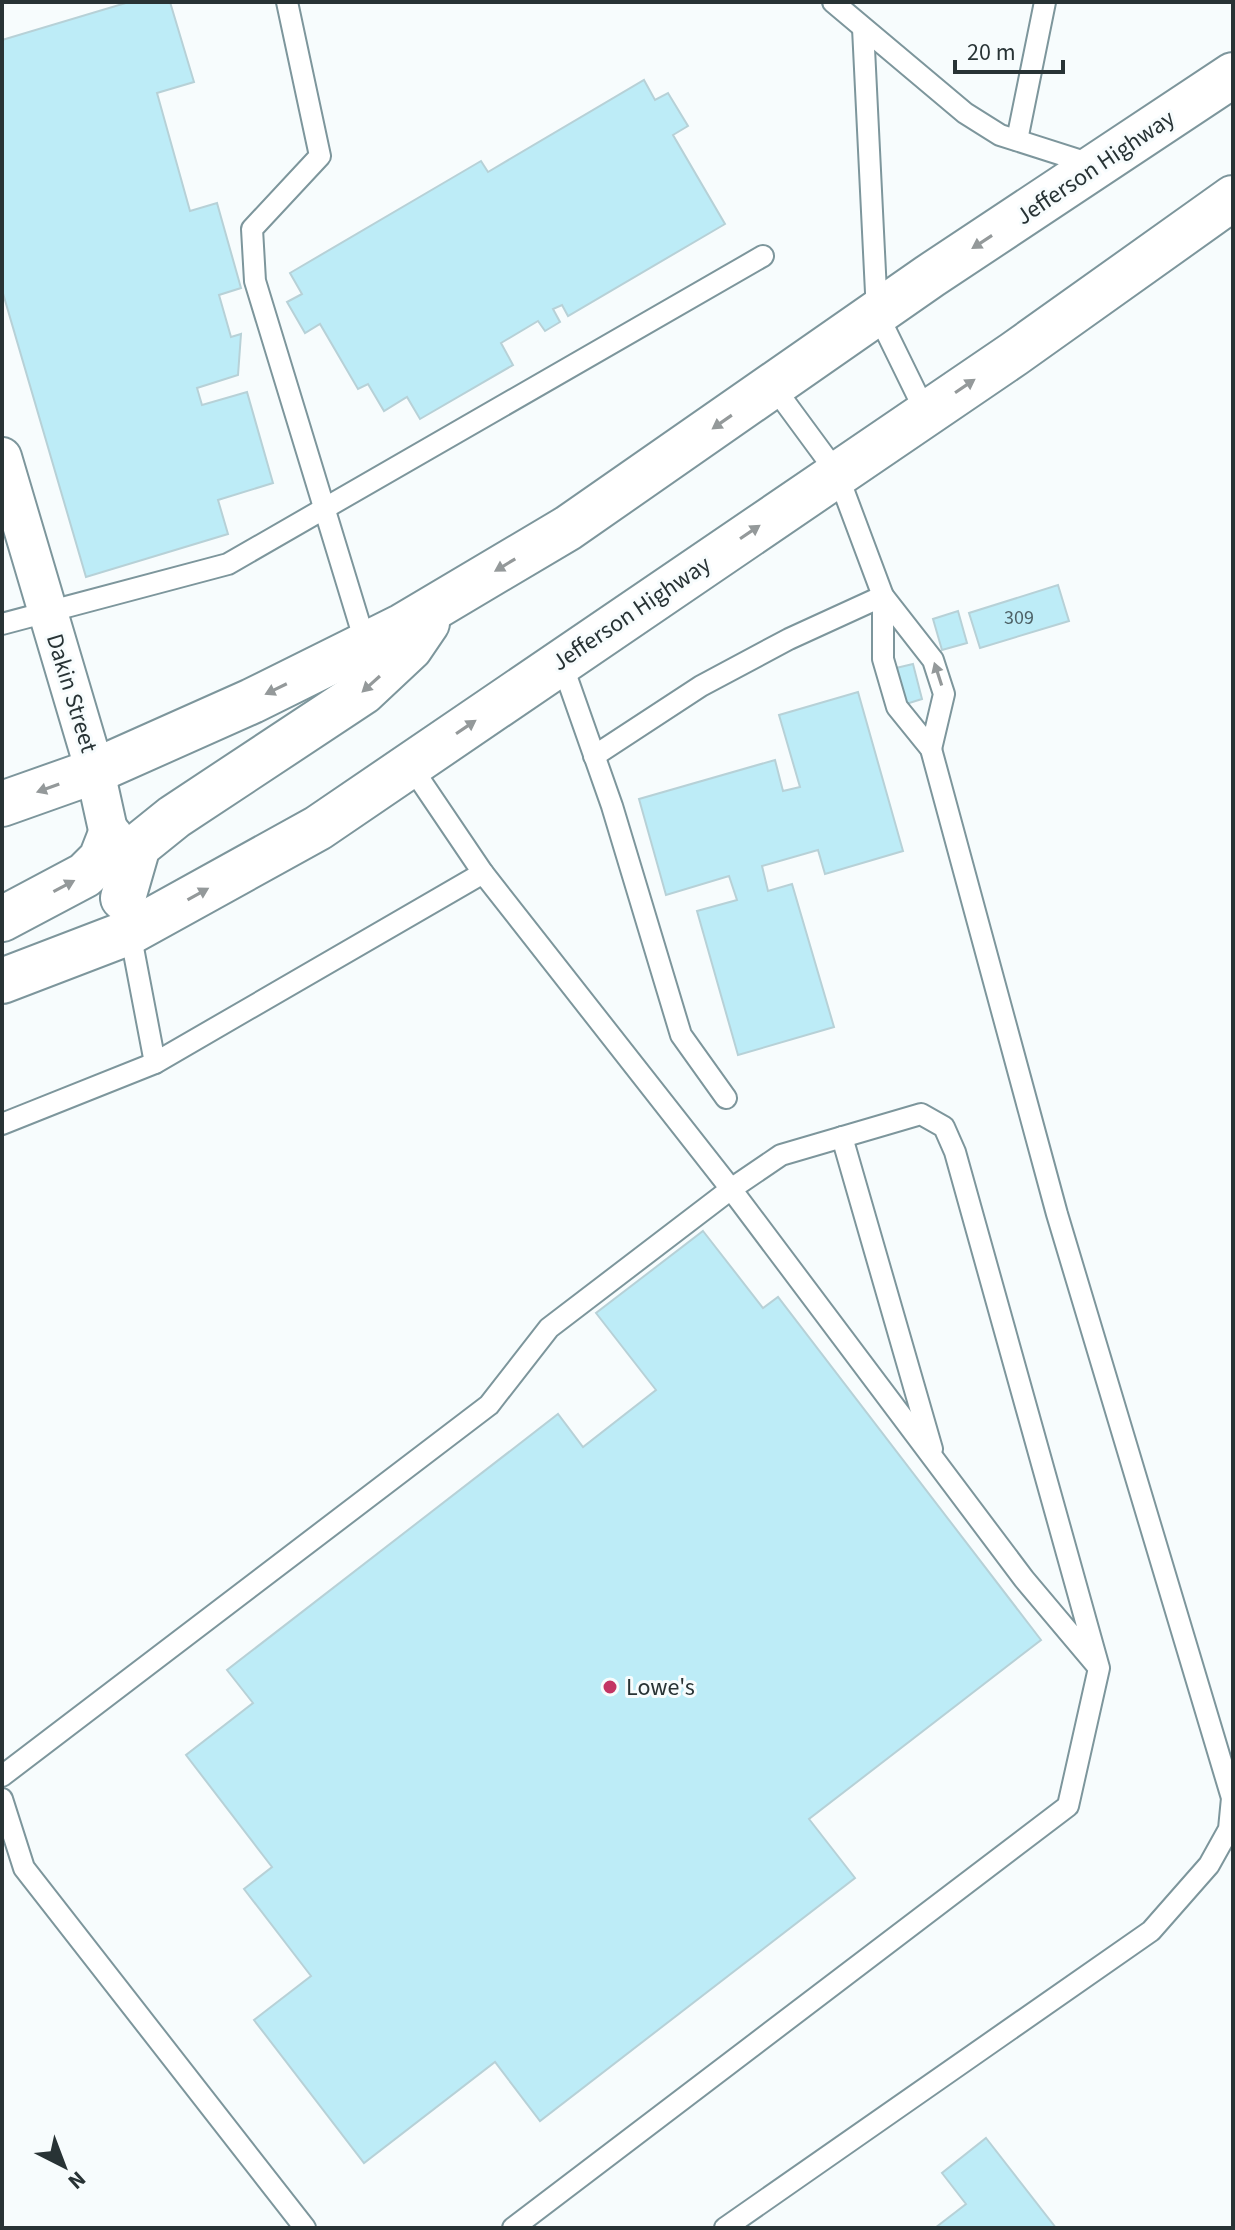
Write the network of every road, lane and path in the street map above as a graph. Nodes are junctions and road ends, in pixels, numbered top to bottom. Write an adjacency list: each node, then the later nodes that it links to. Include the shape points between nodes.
1 (287, 2): 15 (lane, via 320,156 252,229 255,281)
2 (833, 2): 4 (lane)
3 (1045, 2): 6 (lane)
4 (863, 28): 6 (lane, via 965,113); 10 (lane)
5 (1233, 75): 7 (main road, Jefferson Highway)
6 (1017, 140): 7 (lane)
7 (1098, 166): 10 (main road, Jefferson Highway, one-way to 10)
8 (1233, 198): 12 (main road, Jefferson Highway, one-way to 8)
9 (763, 256): 15 (lane)
10 (877, 313): 11 (main road, Jefferson Highway); 12 (lane)
11 (773, 386): 14 (lane); 17 (main road, Jefferson Highway, one-way to 17, via 568,528)
12 (926, 413): 14 (main road, Jefferson Highway)
13 (2, 457): 18 (street, Dakin Street)
14 (837, 473): 16 (lane); 21 (main road, Jefferson Highway, one-way to 14)
15 (325, 510): 18 (lane, via 228,564); 20 (lane)
16 (883, 596): 22 (lane, via 883,659 897,707); 22 (lane, one-way to 16, via 944,694 933,660); 23 (lane, via 701,686)
17 (439, 604): 20 (main road, Jefferson Highway); 29 (main road, one-way to 29, via 410,648 363,692 138,846)
18 (47, 610): 19 (lane); 25 (street, Dakin Street)
19 (2, 624)
20 (366, 645): 25 (main road, Jefferson Highway, one-way to 25)
21 (561, 661): 23 (lane); 24 (main road, Jefferson Highway, one-way to 21)
22 (931, 749): 43 (lane, via 1057,1214 1232,1798 1229,1829 1209,1865 1151,1931)
23 (594, 756): 33 (lane, via 681,1035)
24 (410, 765): 28 (lane); 29 (main road, Jefferson Highway, one-way to 24, via 318,828)
25 (95, 771): 26 (main road, Jefferson Highway, one-way to 26); 27 (street, Dakin Street)
26 (2, 804)
27 (110, 836): 29 (street, Dakin Street); 30 (main road, one-way to 27, via 85,875 101,859)
28 (483, 873): 32 (lane); 36 (lane)
29 (127, 915): 31 (main road, Jefferson Highway); 32 (lane)
30 (2, 919)
31 (2, 981)
32 (155, 1063): 34 (lane)
33 (726, 1098)
34 (2, 1124)
35 (842, 1137): 36 (lane, via 781,1155); 37 (lane); 38 (lane, via 921,1114 944,1127)
36 (731, 1189): 37 (lane); 39 (lane, via 549,1328 489,1405)
37 (935, 1460): 38 (lane)
38 (1099, 1668): 42 (lane, via 1068,1806)
39 (2, 1776)
40 (2, 1799): 41 (lane, via 24,1868)
41 (305, 2228)
42 (513, 2228)
43 (725, 2228)

